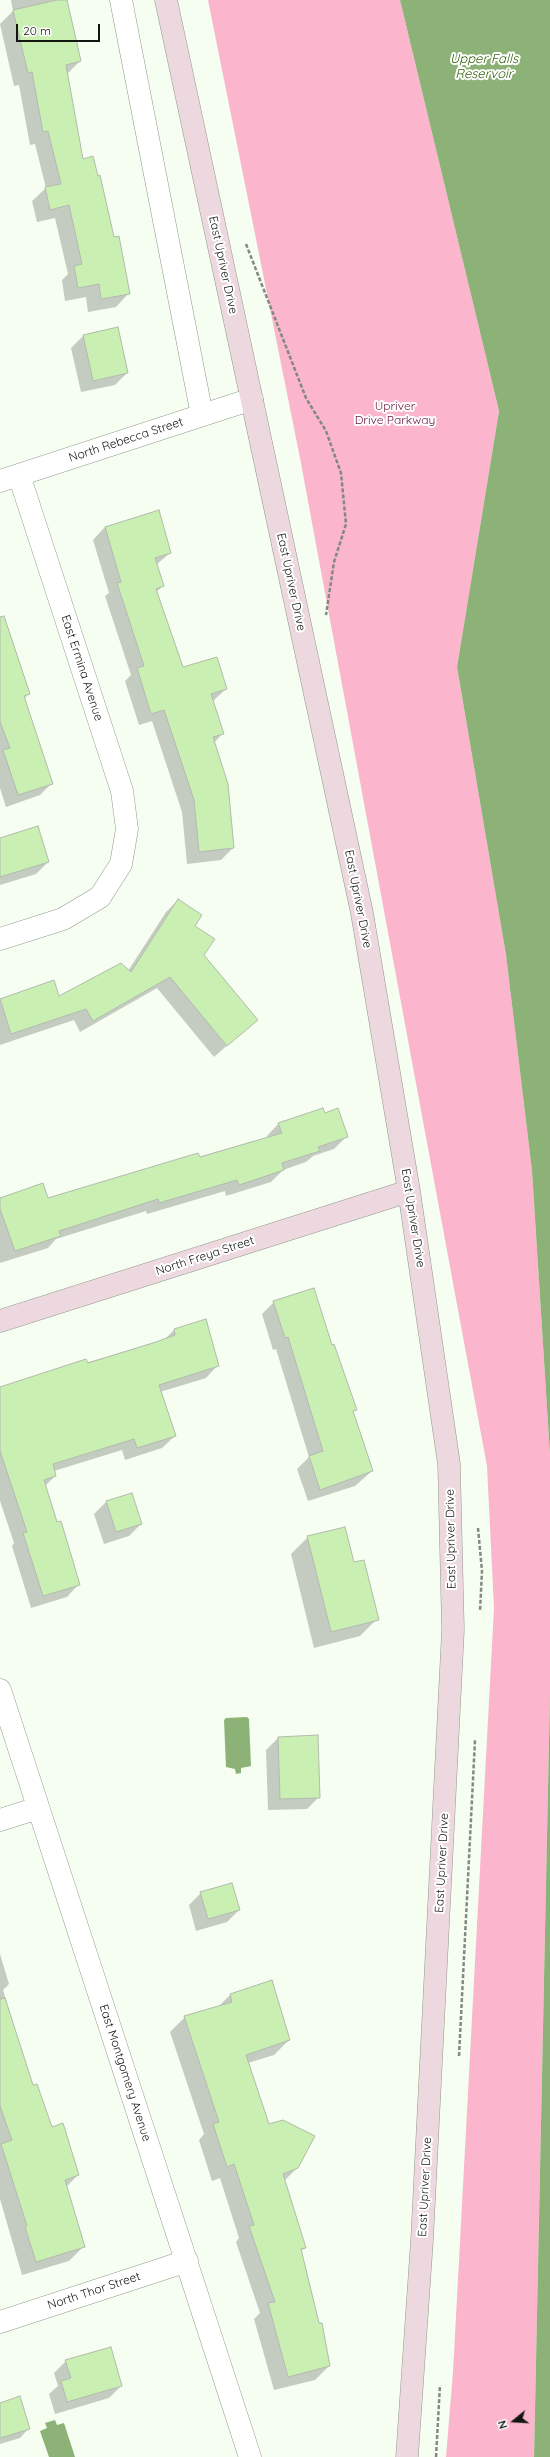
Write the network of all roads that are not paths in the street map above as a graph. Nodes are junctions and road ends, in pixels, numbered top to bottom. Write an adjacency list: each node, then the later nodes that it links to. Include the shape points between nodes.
1 (121, 0): 4 (street)
2 (166, 0): 3 (street, East Upriver Drive)
3 (252, 399): 4 (street, North Rebecca Street); 7 (street, East Upriver Drive, via 362,913)
4 (202, 415): 5 (street, North Rebecca Street)
5 (10, 478): 6 (street, East Ermina Avenue, via 122,791 127,829 120,864 100,898 63,919)
6 (0, 939)
7 (409, 1191): 8 (street, North Freya Street); 15 (street, East Upriver Drive, via 449,1464 453,1630 422,2232)
8 (0, 1321)
9 (0, 1690): 10 (street, East Montgomery Avenue)
10 (38, 1808): 11 (street); 12 (street, East Montgomery Avenue)
11 (0, 1820)
12 (187, 2261): 13 (street, North Thor Street); 14 (street, East Montgomery Avenue)
13 (0, 2322)
14 (250, 2457)
15 (407, 2457)

